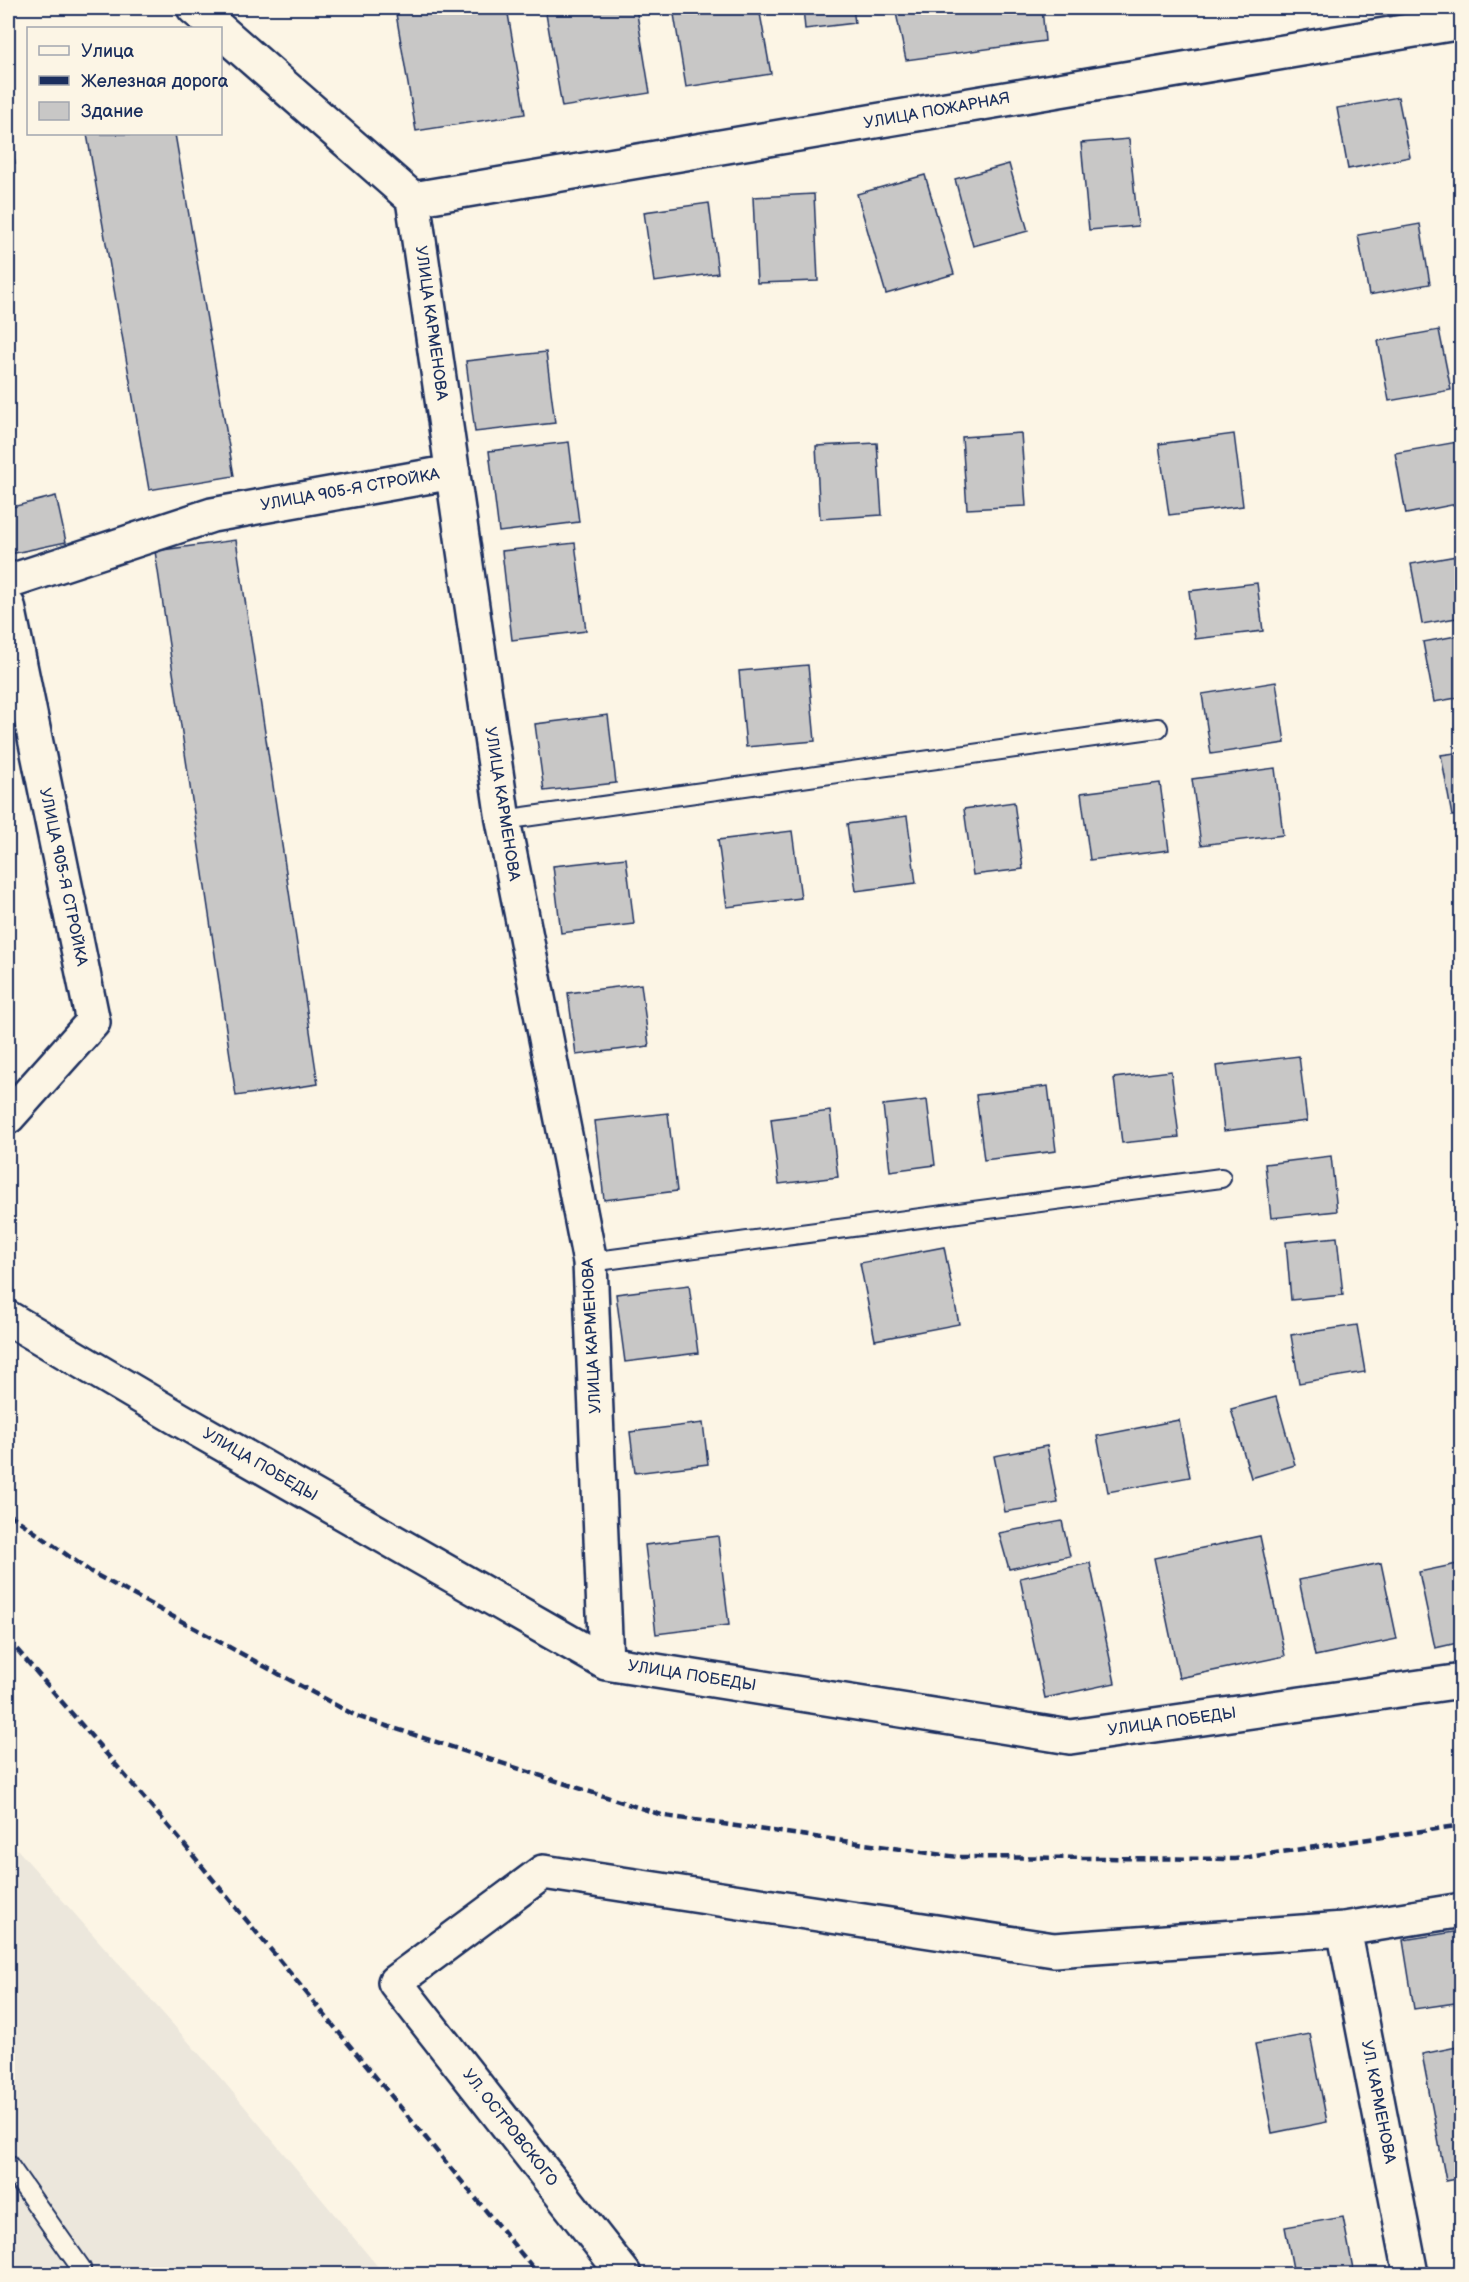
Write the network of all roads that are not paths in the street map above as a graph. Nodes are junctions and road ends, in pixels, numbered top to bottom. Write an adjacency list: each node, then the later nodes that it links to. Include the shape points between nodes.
1 (194, 8): 3 (street)
2 (1461, 22): 5 (street, УЛИЦА ПОЖАРНАЯ)
3 (217, 27)
4 (222, 32): 5 (street)
5 (413, 199): 6 (street, УЛИЦА КАРМЕНОВА)
6 (453, 472): 7 (street, УЛИЦА 905-Я СТРОЙКА, via 212,515); 10 (street, УЛИЦА КАРМЕНОВА)
7 (8, 582)
8 (8, 606): 11 (street, УЛИЦА 905-Я СТРОЙКА, via 93,1022)
9 (1158, 728): 10 (lane)
10 (502, 820): 13 (street, УЛИЦА КАРМЕНОВА)
11 (8, 1117)
12 (1221, 1178): 13 (lane)
13 (590, 1262): 15 (street, УЛИЦА КАРМЕНОВА)
14 (8, 1318): 15 (street, УЛИЦА ПОБЕДЫ)
15 (606, 1663): 16 (street, УЛИЦА ПОБЕДЫ, via 1070,1737)
16 (1461, 1681)
17 (1461, 1910): 18 (street)
18 (1344, 1929): 21 (street, УЛ. ОСТРОВСКОГО, via 1053,1950 543,1872 395,1982); 22 (street, УЛ. КАРМЕНОВА)
19 (8, 2164): 20 (lane)
20 (81, 2268)
21 (624, 2274)
22 (1411, 2274)

